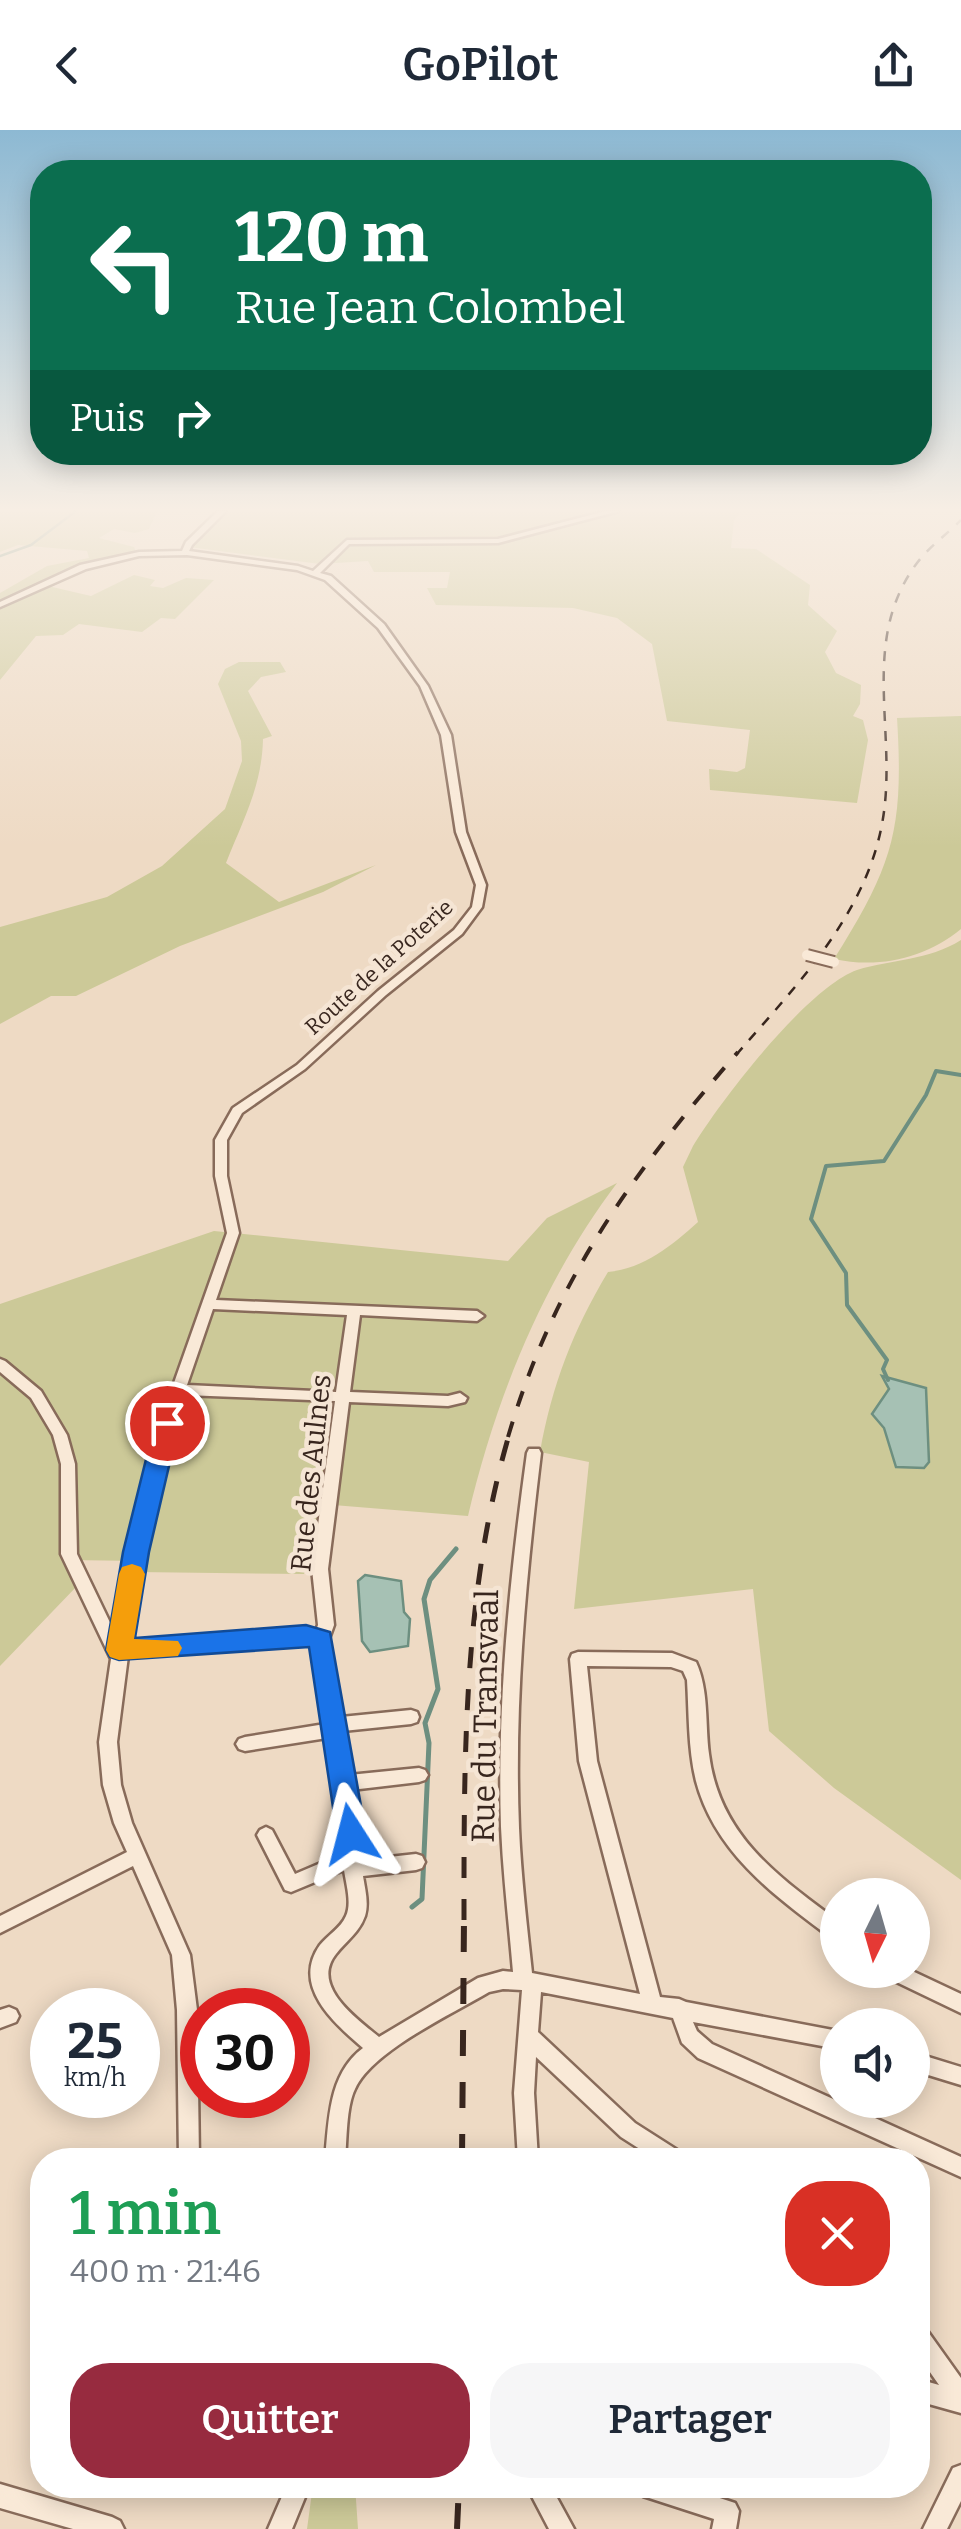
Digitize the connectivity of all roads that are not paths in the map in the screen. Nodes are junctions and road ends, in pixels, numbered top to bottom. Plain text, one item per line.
1 (376, 623) edge
2 (807, 955) dead end
3 (834, 962) dead end
4 (208, 1304) junction
5 (354, 1311) junction
6 (477, 1316) dead end
7 (0, 1364) edge
8 (177, 1390) junction
9 (343, 1397) junction
10 (460, 1398) dead end
11 (534, 1453) dead end
12 (321, 1640) junction
13 (119, 1654) junction
14 (411, 1717) dead end
15 (335, 1728) junction
16 (245, 1744) dead end
17 (419, 1776) dead end
18 (344, 1784) junction
19 (266, 1835) dead end
20 (136, 1856) junction
21 (416, 1862) dead end
22 (355, 1863) junction
23 (820, 1918) edge
24 (0, 1925) edge
25 (528, 1981) junction
26 (928, 1988) edge
27 (652, 2003) junction
28 (961, 2004) edge
29 (679, 2008) junction
30 (527, 2035) junction
31 (820, 2036) edge
32 (378, 2048) junction
33 (930, 2067) edge
34 (961, 2076) edge
35 (189, 2148) edge
36 (337, 2148) edge
37 (528, 2148) edge
38 (640, 2148) edge
39 (919, 2148) edge
40 (930, 2153) edge
41 (961, 2167) edge
42 (930, 2355) edge
43 (930, 2393) edge
44 (961, 2400) edge
45 (961, 2476) edge
46 (0, 2496) edge
47 (293, 2498) edge
48 (544, 2498) edge
49 (684, 2498) edge
50 (112, 2529) edge
51 (280, 2529) edge
52 (562, 2529) edge
53 (724, 2529) edge
54 (935, 2529) edge

1 - 4 street, Route de la Poterie
2 - 3 street, bridge
4 - 5 street
4 - 8 street, Route de la Poterie
5 - 6 street
5 - 9 street, Rue des Aulnes
7 - 13 street
8 - 9 street
8 - 13 street, Route de la Poterie
9 - 10 street
9 - 12 street, Rue des Aulnes
11 - 25 street, Rue du Transvaal
12 - 13 street
12 - 15 street, Rue des Aulnes
13 - 20 street, Route de la Poterie
14 - 15 street
15 - 16 street
15 - 18 street, Rue des Aulnes
17 - 18 street
18 - 22 street, Rue des Aulnes
19 - 22 street
20 - 24 street
20 - 35 street, Route de la Poterie
21 - 22 street
22 - 32 street, Rue des Aulnes
23 - 27 street
25 - 27 street
25 - 30 street, Rue du Transvaal
25 - 32 street
26 - 28 street
27 - 29 street
29 - 31 street
29 - 39 street
30 - 37 street, Rue du Transvaal
30 - 38 street
32 - 36 street
33 - 34 street
40 - 41 street
42 - 44 street
43 - 44 street
45 - 54 street
46 - 50 street
47 - 51 street
48 - 52 street
49 - 53 street

